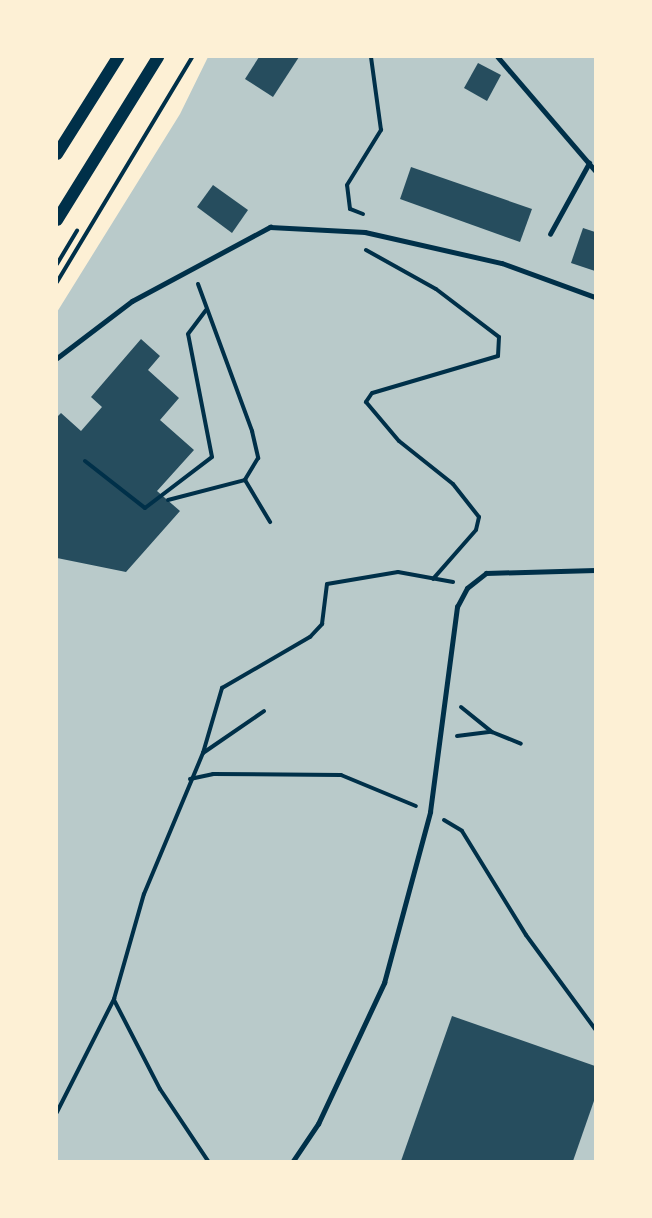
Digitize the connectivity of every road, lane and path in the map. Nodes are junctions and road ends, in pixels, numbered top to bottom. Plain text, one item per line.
1 (118, 57) edge
2 (158, 57) edge
3 (192, 57) edge
4 (371, 57) edge
5 (498, 57) edge
6 (57, 154) edge
7 (589, 163) junction
8 (595, 170) edge
9 (350, 209) dead end
10 (57, 220) edge
11 (365, 232) junction
12 (550, 234) dead end
13 (192, 266) junction
14 (57, 282) edge
15 (595, 297) edge
16 (206, 310) junction
17 (57, 358) edge
18 (85, 461) dead end
19 (245, 480) junction
20 (168, 500) dead end
21 (270, 522) dead end
22 (595, 570) edge
23 (449, 697) junction
24 (264, 711) dead end
25 (492, 732) junction
26 (443, 737) junction
27 (521, 744) dead end
28 (203, 753) junction
29 (189, 779) junction
30 (430, 812) junction
31 (114, 999) junction
32 (595, 1029) edge
33 (57, 1112) edge
34 (208, 1161) edge
35 (293, 1161) edge

1 - 6 main road
2 - 10 main road
3 - 14 path
4 - 9 path
5 - 7 lane
7 - 8 lane
7 - 12 lane
11 - 13 lane
11 - 15 lane
11 - 28 path
13 - 16 path
13 - 17 lane
16 - 18 path
16 - 19 path
19 - 20 path
19 - 21 path
22 - 23 lane
23 - 25 path
23 - 26 lane
24 - 28 path
25 - 26 path
25 - 27 path
26 - 30 lane
28 - 29 path
29 - 30 path
29 - 31 path
30 - 32 path
30 - 35 lane
31 - 33 path
31 - 34 path

